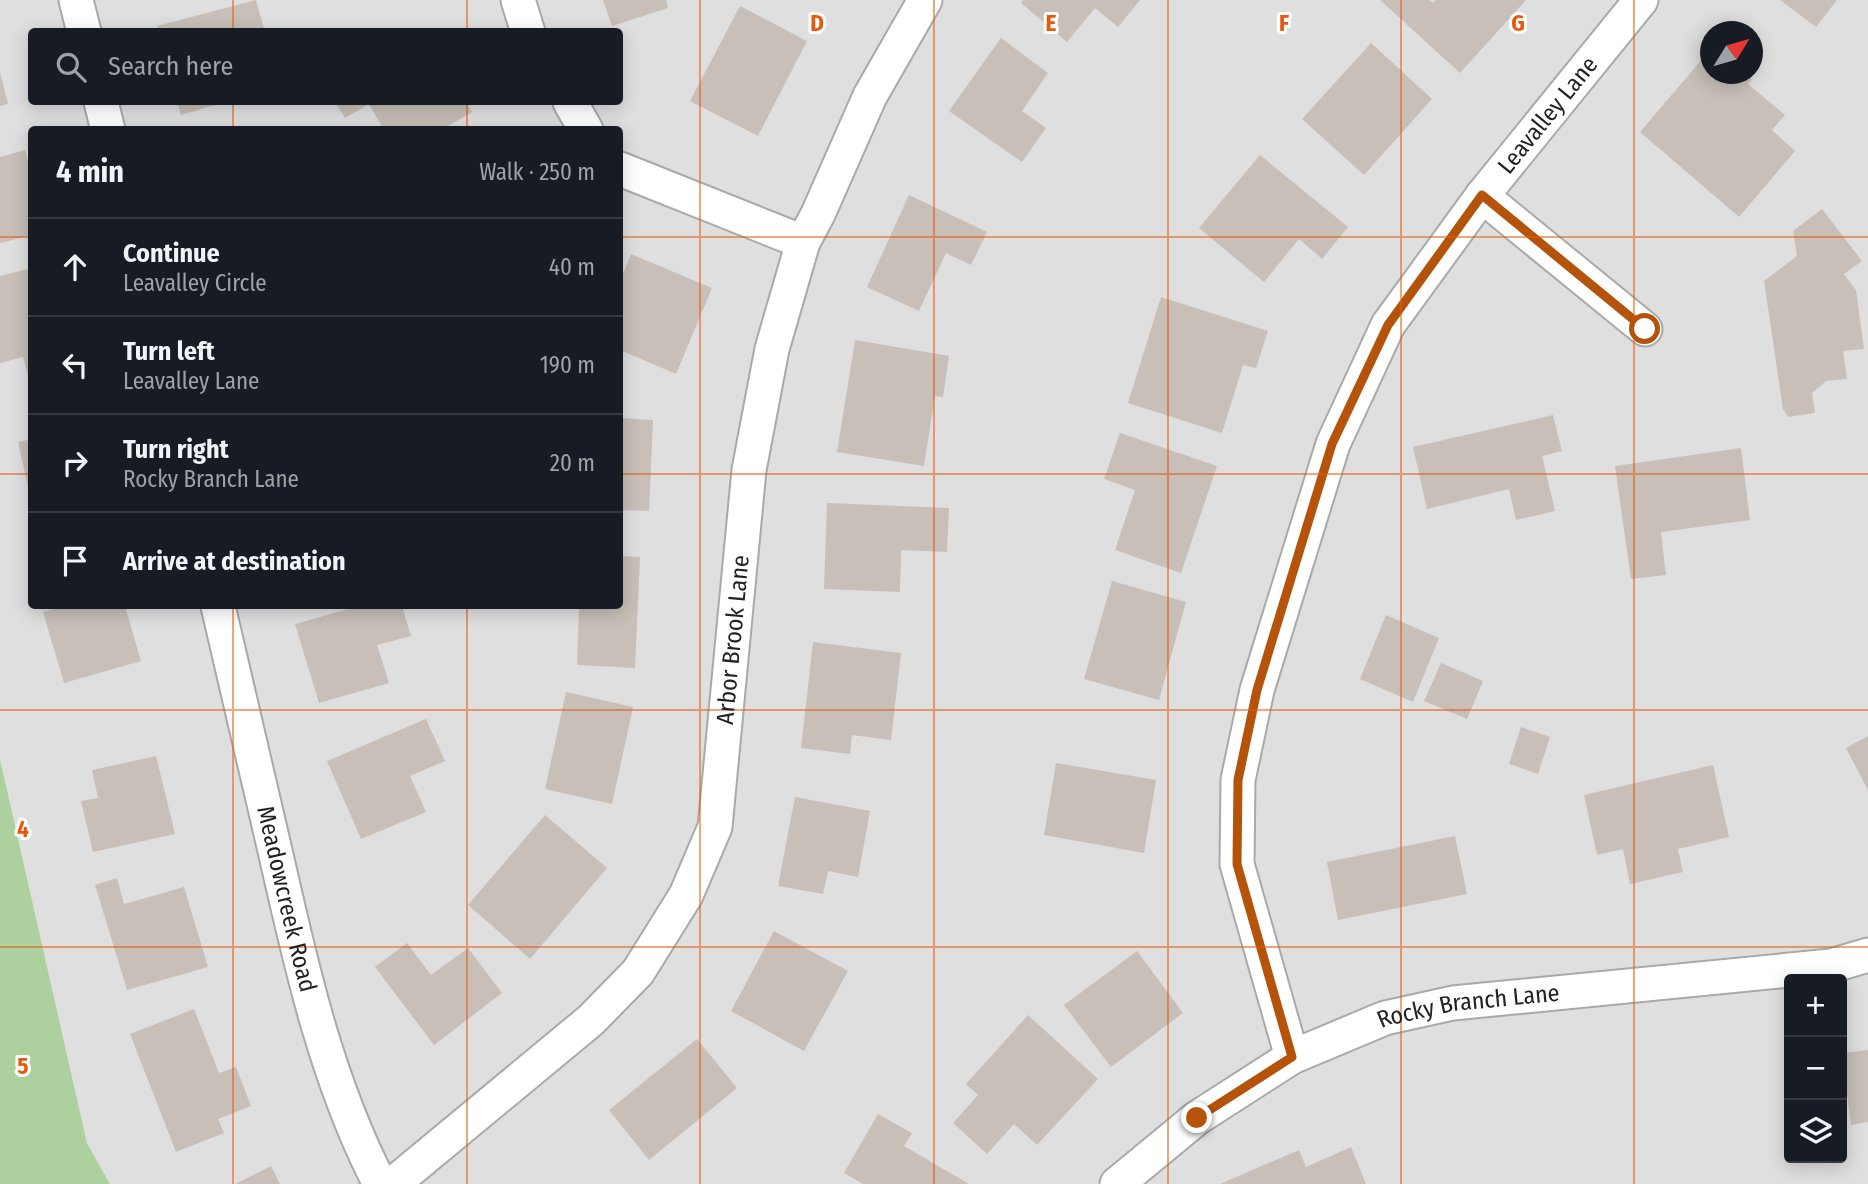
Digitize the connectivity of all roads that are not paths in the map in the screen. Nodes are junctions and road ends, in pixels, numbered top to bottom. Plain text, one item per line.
1 (76, 0) edge
2 (518, 0) edge
3 (925, 0) edge
4 (1641, 0) edge
5 (83, 28) edge
6 (526, 28) edge
7 (102, 105) edge
8 (572, 105) edge
9 (107, 126) edge
10 (584, 126) edge
11 (623, 170) edge
12 (1482, 195) junction
13 (803, 242) junction
14 (1645, 329) dead end
15 (220, 609) edge
16 (1868, 956) edge
17 (1292, 1057) junction
18 (380, 1184) edge
19 (393, 1184) edge
20 (1117, 1184) edge

1 - 5 street
2 - 6 street
3 - 13 street, Arbor Brook Lane
4 - 12 street, Leavalley Lane
7 - 9 street
8 - 10 street
11 - 13 street
12 - 14 street
12 - 17 street, Leavalley Lane
13 - 19 street, Arbor Brook Lane
15 - 18 street, Meadowcreek Road
16 - 17 street, Rocky Branch Lane
17 - 20 street, Rocky Branch Lane

